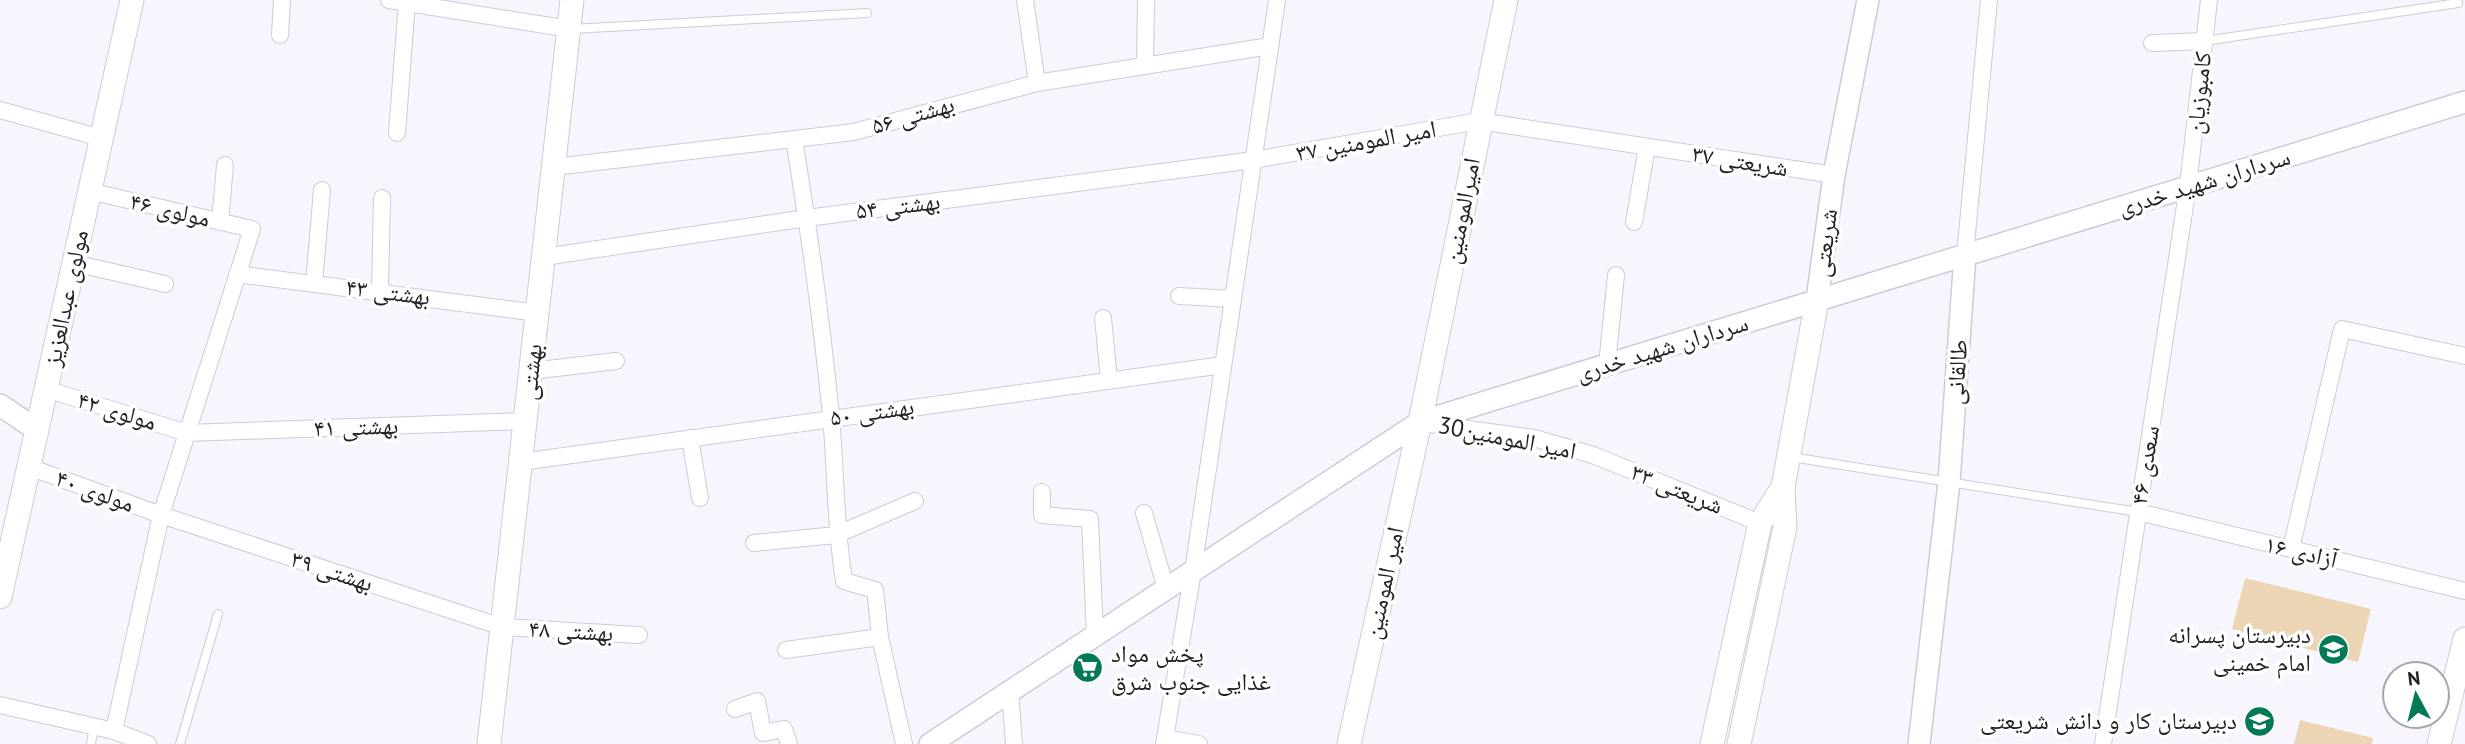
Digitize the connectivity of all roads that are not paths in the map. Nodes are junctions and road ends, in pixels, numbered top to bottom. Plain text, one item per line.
1 (132, 0) edge
2 (282, 0) edge
3 (389, 0) edge
4 (572, 0) edge
5 (1026, 0) edge
6 (1146, 0) edge
7 (1277, 0) edge
8 (1506, 0) edge
9 (1868, 0) edge
10 (1989, 0) edge
11 (2209, 0) edge
12 (407, 2) junction
13 (2458, 3) dead end
14 (867, 13) dead end
15 (569, 29) junction
16 (280, 35) dead end
17 (2204, 41) junction
18 (2152, 43) dead end
19 (1270, 46) junction
20 (1144, 65) junction
21 (1037, 83) junction
22 (2465, 102) edge
23 (0, 110) edge
24 (1479, 121) junction
25 (397, 132) dead end
26 (101, 138) junction
27 (794, 139) junction
28 (1647, 147) junction
29 (1254, 160) junction
30 (225, 164) dead end
31 (554, 167) junction
32 (1834, 175) junction
33 (2188, 186) junction
34 (322, 190) dead end
35 (89, 191) junction
36 (382, 198) dead end
37 (807, 218) junction
38 (220, 222) junction
39 (1634, 222) dead end
40 (1965, 255) junction
41 (544, 257) junction
42 (74, 263) junction
43 (237, 274) junction
44 (1616, 275) dead end
45 (314, 283) junction
46 (165, 284) dead end
47 (380, 290) junction
48 (1179, 296) dead end
49 (1233, 299) junction
50 (1817, 300) junction
51 (538, 313) junction
52 (1103, 318) dead end
53 (2465, 356) edge
54 (617, 361) dead end
55 (1223, 365) junction
56 (1607, 365) junction
57 (531, 371) junction
58 (1109, 380) junction
59 (46, 389) junction
60 (0, 405) edge
61 (831, 417) junction
62 (525, 421) junction
63 (1420, 422) junction
64 (37, 430) junction
65 (187, 433) junction
66 (690, 438) junction
67 (1593, 455) joint
68 (1790, 457) junction
69 (521, 462) junction
70 (29, 467) junction
71 (1949, 482) junction
72 (1783, 487) junction
73 (1041, 492) dead end
74 (699, 498) dead end
75 (915, 501) dead end
76 (2138, 512) junction
77 (1144, 513) dead end
78 (161, 515) junction
79 (1760, 523) junction
80 (836, 535) junction
81 (754, 543) dead end
82 (2291, 549) junction
83 (1193, 571) junction
84 (1166, 589) junction
85 (2465, 591) edge
86 (0, 597) edge
87 (218, 614) dead end
88 (502, 627) junction
89 (639, 635) dead end
90 (1095, 636) junction
91 (880, 637) junction
92 (2465, 639) edge
93 (786, 650) dead end
94 (1010, 691) junction
95 (0, 705) edge
96 (735, 709) dead end
97 (94, 726) junction
98 (114, 730) junction
99 (1164, 741) edge
100 (91, 744) edge
101 (148, 744) edge
102 (180, 744) edge
103 (489, 744) edge
104 (789, 744) edge
105 (904, 744) edge
106 (930, 744) edge
107 (1014, 744) edge
108 (1199, 744) edge
109 (1349, 744) edge
110 (1712, 744) edge
111 (1739, 744) edge
112 (1919, 744) edge
113 (2103, 744) edge
114 (2439, 744) edge

1 - 26 main road, مولوی عبدالعزیز
2 - 16 street
3 - 12 street
4 - 15 main road, بهشتی
5 - 21 street
6 - 20 street
7 - 19 street
8 - 24 main road, امیرالمومنین
9 - 32 street, شریعتی
10 - 40 street, طالقانی
11 - 17 street, کامبوزیان
12 - 15 street
12 - 25 street
13 - 17 lane
14 - 15 lane
15 - 31 main road, بهشتی
17 - 18 street
17 - 33 street, کامبوزیان
19 - 20 street, بهشتی ۵۶
19 - 29 street
20 - 21 street, بهشتی ۵۶
21 - 27 street, بهشتی ۵۶
22 - 33 street, سرداران شهید خدری
23 - 26 street
24 - 28 street, امیر المومنین ۳۷
24 - 29 street, امیر المومنین ۳۷
24 - 63 main road, امیرالمومنین
26 - 35 main road, مولوی عبدالعزیز
27 - 31 street, بهشتی ۵۶
27 - 37 street
28 - 32 street, شریعتی ۳۷
28 - 39 street
29 - 37 street, بهشتی ۵۴
29 - 49 street
30 - 38 street
31 - 41 main road, بهشتی
32 - 50 street, شریعتی
33 - 40 street, سرداران شهید خدری
33 - 76 street, سعدی ۴۶
34 - 45 street
35 - 38 street, مولوی ۴۶
35 - 42 main road, مولوی عبدالعزیز
36 - 47 street
37 - 41 street, بهشتی ۵۴
37 - 61 street
38 - 43 street, مولوی ۴۶
40 - 50 street, سرداران شهید خدری
40 - 71 street, طالقانی
41 - 51 main road, بهشتی
42 - 46 street
42 - 59 main road, مولوی عبدالعزیز
43 - 45 street, بهشتی ۴۳
43 - 65 street
44 - 56 street
45 - 47 street, بهشتی ۴۳
47 - 51 street, بهشتی ۴۳
48 - 49 street
49 - 55 street
50 - 56 street, سرداران شهید خدری
50 - 68 main road, شریعتی
51 - 57 main road, بهشتی
52 - 58 street
53 - 82 street
54 - 57 street
55 - 58 street, بهشتی ۵۰
55 - 83 street
56 - 63 street, سرداران شهید خدری
57 - 62 main road, بهشتی
58 - 61 street, بهشتی ۵۰
59 - 64 main road, مولوی عبدالعزیز
59 - 65 street, مولوی ۴۲
60 - 64 street
61 - 66 street, بهشتی ۵۰
61 - 80 street
62 - 65 street, بهشتی ۴۱
62 - 69 main road, بهشتی
63 - 67 street, امیر المومنین30
63 - 83 street, سرداران شهید خدری
63 - 109 main road, امیر المومنین
64 - 70 main road, مولوی عبدالعزیز
65 - 78 street
66 - 69 street, بهشتی ۵۰
66 - 74 street
67 - 79 street, شریعتی ۳۳
68 - 71 lane
68 - 72 main road, شریعتی
69 - 88 main road, بهشتی
70 - 78 street, مولوی ۴۰
70 - 86 main road, مولوی عبدالعزیز
71 - 76 lane
71 - 112 street, طالقانی
72 - 79 main road, شریعتی
72 - 111 main road, شریعتی
73 - 90 street
75 - 80 street
76 - 82 street, آزادی ۱۶
76 - 113 street, سعدی ۴۶
77 - 84 street
78 - 88 street, بهشتی ۳۹
78 - 98 street
79 - 110 main road, شریعتی
80 - 81 street
80 - 91 street
82 - 85 street, آزادی ۱۶
83 - 84 street, سرداران شهید خدری
83 - 99 street
84 - 90 street, سرداران شهید خدری
87 - 102 lane
88 - 89 street, بهشتی ۴۸
88 - 103 main road, بهشتی
90 - 94 street, سرداران شهید خدری
91 - 93 street
91 - 105 street
92 - 114 main road
94 - 106 street, سرداران شهید خدری
94 - 107 street
95 - 97 street
96 - 104 street
97 - 98 street
97 - 100 lane
98 - 101 street
99 - 108 street

